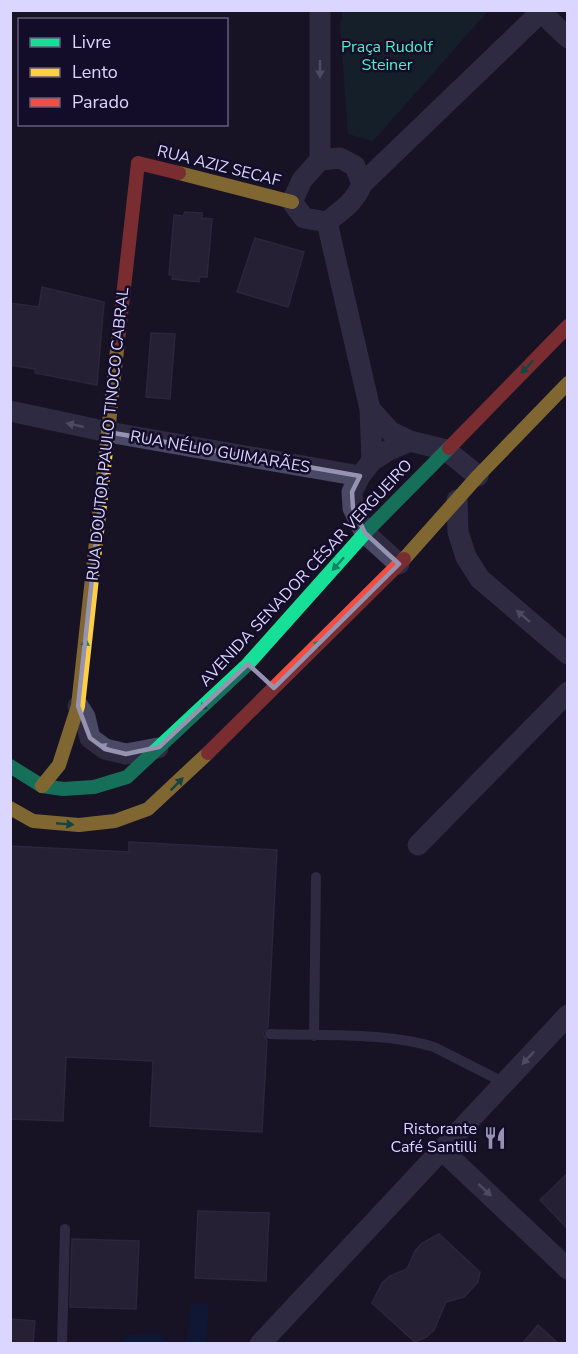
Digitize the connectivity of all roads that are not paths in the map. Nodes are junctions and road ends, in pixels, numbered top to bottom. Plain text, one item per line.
1 (320, 10) edge
2 (541, 11) edge
3 (567, 38) edge
4 (320, 160) junction
5 (138, 163) joint
6 (362, 184) junction
7 (292, 202) junction
8 (327, 222) junction
9 (567, 326) edge
10 (567, 383) edge
11 (370, 409) junction
12 (10, 411) edge
13 (108, 432) junction
14 (410, 441) junction
15 (446, 450) junction
16 (366, 468) junction
17 (478, 476) junction
18 (457, 500) junction
19 (366, 533) junction
20 (399, 564) junction
21 (567, 654) edge
22 (261, 676) junction
23 (567, 692) edge
24 (78, 705) junction
25 (159, 747) junction
26 (11, 768) edge
27 (42, 786) junction
28 (10, 808) edge
29 (418, 845) dead end
30 (316, 877) dead end
31 (567, 1015) edge
32 (270, 1034) dead end
33 (314, 1036) junction
34 (505, 1083) junction
35 (442, 1150) junction
36 (65, 1229) dead end
37 (567, 1269) edge
38 (62, 1344) edge
39 (260, 1344) edge

1 -> 4 street
2 - 3 street
2 - 6 street
4 - 6 street
4 - 7 street
5 - 7 street, RUA AZIZ SECAF
5 - 13 street, RUA DOUTOR PAULO TINOCO CABRAL
6 - 8 street
7 - 8 street
8 - 11 street
9 -> 15 street, AVENIDA SENADOR CÉSAR VERGUEIRO
10 - 17 street, AVENIDA SENADOR CÉSAR VERGUEIRO
11 - 14 street
11 - 16 street
13 -> 12 street, RUA NÉLIO GUIMARÃES
13 - 16 street, RUA NÉLIO GUIMARÃES
24 -> 13 street, RUA DOUTOR PAULO TINOCO CABRAL
14 - 15 street
14 - 16 street
15 - 17 street
15 - 19 street, AVENIDA SENADOR CÉSAR VERGUEIRO
16 - 19 street
17 - 18 street, AVENIDA SENADOR CÉSAR VERGUEIRO
18 - 20 street, AVENIDA SENADOR CÉSAR VERGUEIRO
21 -> 18 street
19 - 20 street
19 -> 22 street, AVENIDA SENADOR CÉSAR VERGUEIRO
22 -> 20 street, AVENIDA SENADOR CÉSAR VERGUEIRO
22 -> 25 street, AVENIDA SENADOR CÉSAR VERGUEIRO
28 -> 22 street, AVENIDA SENADOR CÉSAR VERGUEIRO
23 - 29 street
25 -> 24 street, RUA DOUTOR PAULO TINOCO CABRAL
24 - 27 street, RUA DOUTOR PAULO TINOCO CABRAL
25 - 27 street, AVENIDA SENADOR CÉSAR VERGUEIRO
26 - 27 street, AVENIDA SENADOR CÉSAR VERGUEIRO
30 - 33 lane
31 -> 34 street
32 - 33 lane
33 - 34 lane
34 - 35 street
35 -> 37 street
35 - 39 street
36 - 38 lane

